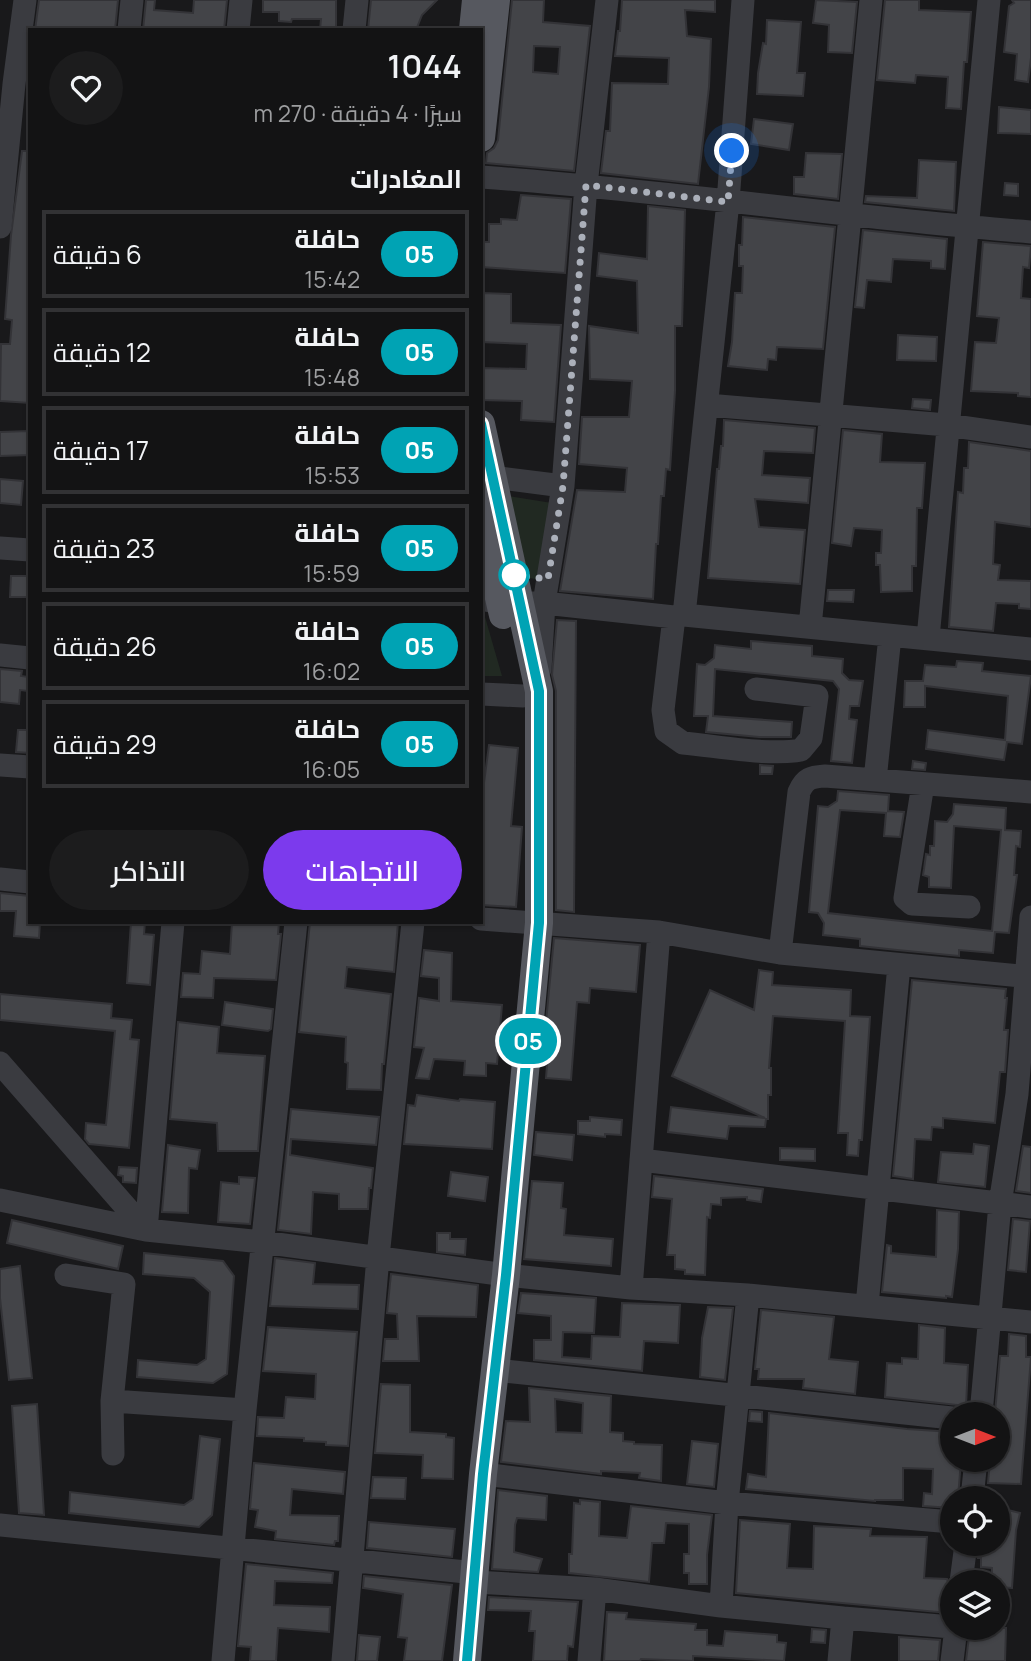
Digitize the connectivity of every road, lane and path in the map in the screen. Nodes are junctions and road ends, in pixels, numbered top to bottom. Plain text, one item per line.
1 (25, 0) edge
2 (132, 0) edge
3 (241, 0) edge
4 (357, 0) edge
5 (476, 0) edge
6 (496, 0) edge
7 (607, 0) edge
8 (743, 0) edge
9 (871, 0) edge
10 (989, 0) edge
11 (129, 28) edge
12 (238, 28) edge
13 (354, 28) edge
14 (473, 28) edge
15 (14, 85) edge
16 (0, 114) edge
17 (483, 122) edge
18 (483, 177) edge
19 (586, 185) junction
20 (728, 202) junction
21 (849, 216) junction
22 (0, 227) edge
23 (969, 227) junction
24 (1031, 232) edge
25 (707, 405) junction
26 (831, 416) junction
27 (947, 425) junction
28 (483, 434) edge
29 (1031, 437) edge
30 (492, 477) junction
31 (563, 486) junction
32 (483, 525) edge
33 (0, 548) edge
34 (28, 550) edge
35 (511, 602) edge
36 (679, 616) junction
37 (810, 627) junction
38 (890, 636) junction
39 (928, 638) junction
40 (1031, 649) edge
41 (0, 655) edge
42 (28, 658) edge
43 (756, 689) dead end
44 (531, 693) junction
45 (483, 694) edge
46 (0, 765) edge
47 (28, 767) edge
48 (875, 780) junction
49 (923, 784) junction
50 (1031, 792) edge
51 (0, 879) edge
52 (28, 882) edge
53 (969, 908) dead end
54 (1031, 917) edge
55 (483, 919) edge
56 (539, 923) junction
57 (173, 924) edge
58 (296, 924) edge
59 (413, 924) edge
60 (659, 933) junction
61 (780, 953) junction
62 (900, 965) junction
63 (1028, 977) edge
64 (0, 1063) edge
65 (1024, 1095) edge
66 (640, 1160) junction
67 (880, 1188) junction
68 (0, 1200) edge
69 (1000, 1205) junction
70 (1031, 1207) edge
71 (146, 1230) junction
72 (262, 1242) junction
73 (377, 1257) junction
74 (66, 1275) dead end
75 (506, 1275) junction
76 (631, 1288) junction
77 (748, 1295) junction
78 (867, 1306) junction
79 (991, 1319) junction
80 (1031, 1322) edge
81 (495, 1370) junction
82 (738, 1396) junction
83 (113, 1401) junction
84 (982, 1402) edge
85 (245, 1409) junction
86 (940, 1417) edge
87 (113, 1454) dead end
88 (483, 1474) junction
89 (727, 1503) junction
90 (940, 1521) edge
91 (0, 1525) edge
92 (234, 1549) junction
93 (353, 1561) junction
94 (475, 1577) junction
95 (595, 1589) junction
96 (721, 1606) junction
97 (843, 1618) junction
98 (940, 1627) edge
99 (953, 1640) edge
100 (223, 1661) edge
101 (343, 1661) edge
102 (467, 1661) edge
103 (589, 1661) edge
104 (839, 1661) edge
105 (952, 1661) edge

1 - 15 street
2 - 11 street
3 - 12 street
4 - 13 street
5 - 14 main road
6 - 17 main road
7 - 19 street
8 - 20 street
9 - 21 street
10 - 23 street
15 - 16 street
15 - 22 street
18 - 19 street
19 - 20 street
19 - 31 street
20 - 21 street
20 - 25 street
21 - 23 street
21 - 26 street
23 - 24 street
23 - 27 street
25 - 26 street
25 - 36 street
26 - 27 street
26 - 37 street
27 - 29 street
27 - 39 street
28 - 30 main road
30 - 31 street
30 - 35 main road
31 - 35 street
32 - 35 main road
33 - 34 street
35 - 36 street
35 - 44 main road
36 - 37 street
36 - 43 street
37 - 38 street
38 - 39 street
38 - 48 street
39 - 40 street
41 - 42 street
44 - 45 street
44 - 56 main road
46 - 47 street
48 - 49 street
48 - 61 street
49 - 50 street
49 - 53 street
51 - 52 street
54 - 63 street
55 - 56 street
56 - 60 street
56 - 75 main road
57 - 71 street
58 - 72 street
59 - 73 street
60 - 61 street
60 - 66 street
61 - 62 street
62 - 63 street
62 - 67 street
63 - 65 street
64 - 71 street
65 - 69 street
66 - 67 street
66 - 76 street
67 - 69 street
67 - 78 street
68 - 71 street
69 - 70 street
69 - 79 street
71 - 72 street
72 - 73 street
72 - 85 street
73 - 75 street
73 - 93 street
74 - 83 street
75 - 76 street
75 - 81 main road
76 - 77 street
77 - 78 street
77 - 82 street
78 - 79 street
79 - 80 street
79 - 84 street
81 - 82 street
81 - 88 main road
82 - 86 street
82 - 89 street
83 - 85 street
83 - 87 street
85 - 92 street
88 - 89 street
88 - 94 main road
89 - 90 street
89 - 96 street
91 - 92 street
92 - 93 street
92 - 100 street
93 - 94 street
93 - 101 street
94 - 95 street
94 - 102 main road
95 - 96 street
95 - 103 street
96 - 97 street
97 - 98 street
97 - 104 street
99 - 105 street

